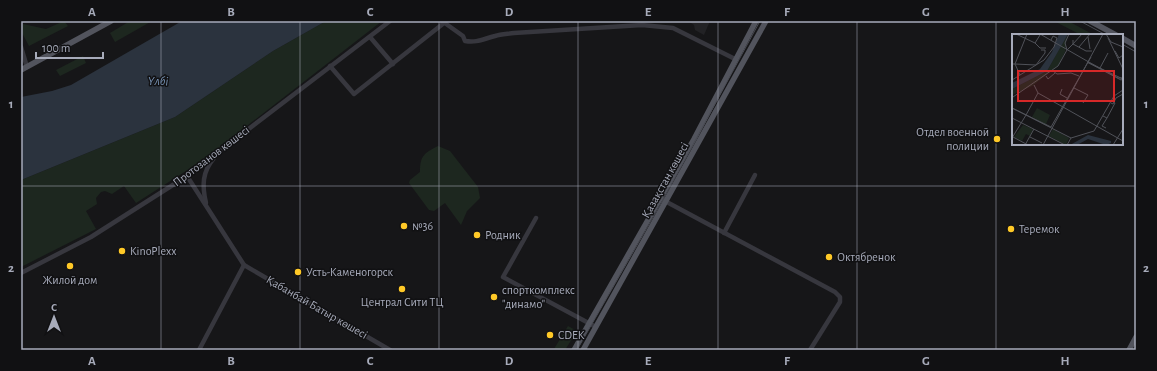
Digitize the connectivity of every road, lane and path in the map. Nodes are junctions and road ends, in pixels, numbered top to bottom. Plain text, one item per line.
1 (111, 21) edge
2 (390, 21) edge
3 (756, 21) edge
4 (766, 21) edge
5 (1090, 21) edge
6 (443, 22) edge
7 (1114, 34) edge
8 (370, 37) junction
9 (1123, 39) edge
10 (1136, 46) edge
11 (21, 47) edge
12 (735, 59) junction
13 (743, 63) junction
14 (393, 64) junction
15 (330, 66) junction
16 (27, 67) junction
17 (21, 70) edge
18 (219, 151) junction
19 (756, 174) dead end
20 (187, 176) junction
21 (660, 198) junction
22 (666, 202) junction
23 (206, 207) junction
24 (536, 218) dead end
25 (724, 234) junction
26 (637, 238) junction
27 (644, 242) junction
28 (244, 265) junction
29 (21, 273) edge
30 (589, 323) junction
31 (596, 327) junction
32 (1136, 337) edge
33 (199, 350) edge
34 (390, 350) edge
35 (574, 350) edge
36 (583, 350) edge
37 (810, 350) edge
38 (1129, 350) edge

1 - 16 main road
2 - 8 street, Протозанов көшесі
3 - 12 main road, Қазақстан көшесі
4 - 13 main road, Қазақстан көшесі
5 - 7 main road
6 - 12 street
6 - 14 street
8 - 14 street
8 - 15 street, Протозанов көшесі
9 - 10 main road
11 - 16 street
12 - 13 main road
12 - 21 main road, Қазақстан көшесі
13 - 22 main road, Қазақстан көшесі
14 - 15 street
15 - 18 street, Протозанов көшесі
16 - 17 main road
18 - 20 street, Протозанов көшесі
18 - 23 street
19 - 25 street
20 - 23 street
20 - 29 street, Протозанов көшесі
21 - 22 street
21 - 26 main road, Қазақстан көшесі
22 - 25 street
22 - 27 main road, Қазақстан көшесі
23 - 28 street
24 - 30 street
25 - 37 street
26 - 27 main road
26 - 30 main road, Қазақстан көшесі
27 - 31 main road, Қазақстан көшесі
28 - 33 street
28 - 34 street, Қабанбай Батыр көшесі
30 - 31 street
30 - 35 main road, Қазақстан көшесі
31 - 36 main road, Қазақстан көшесі
32 - 38 main road

